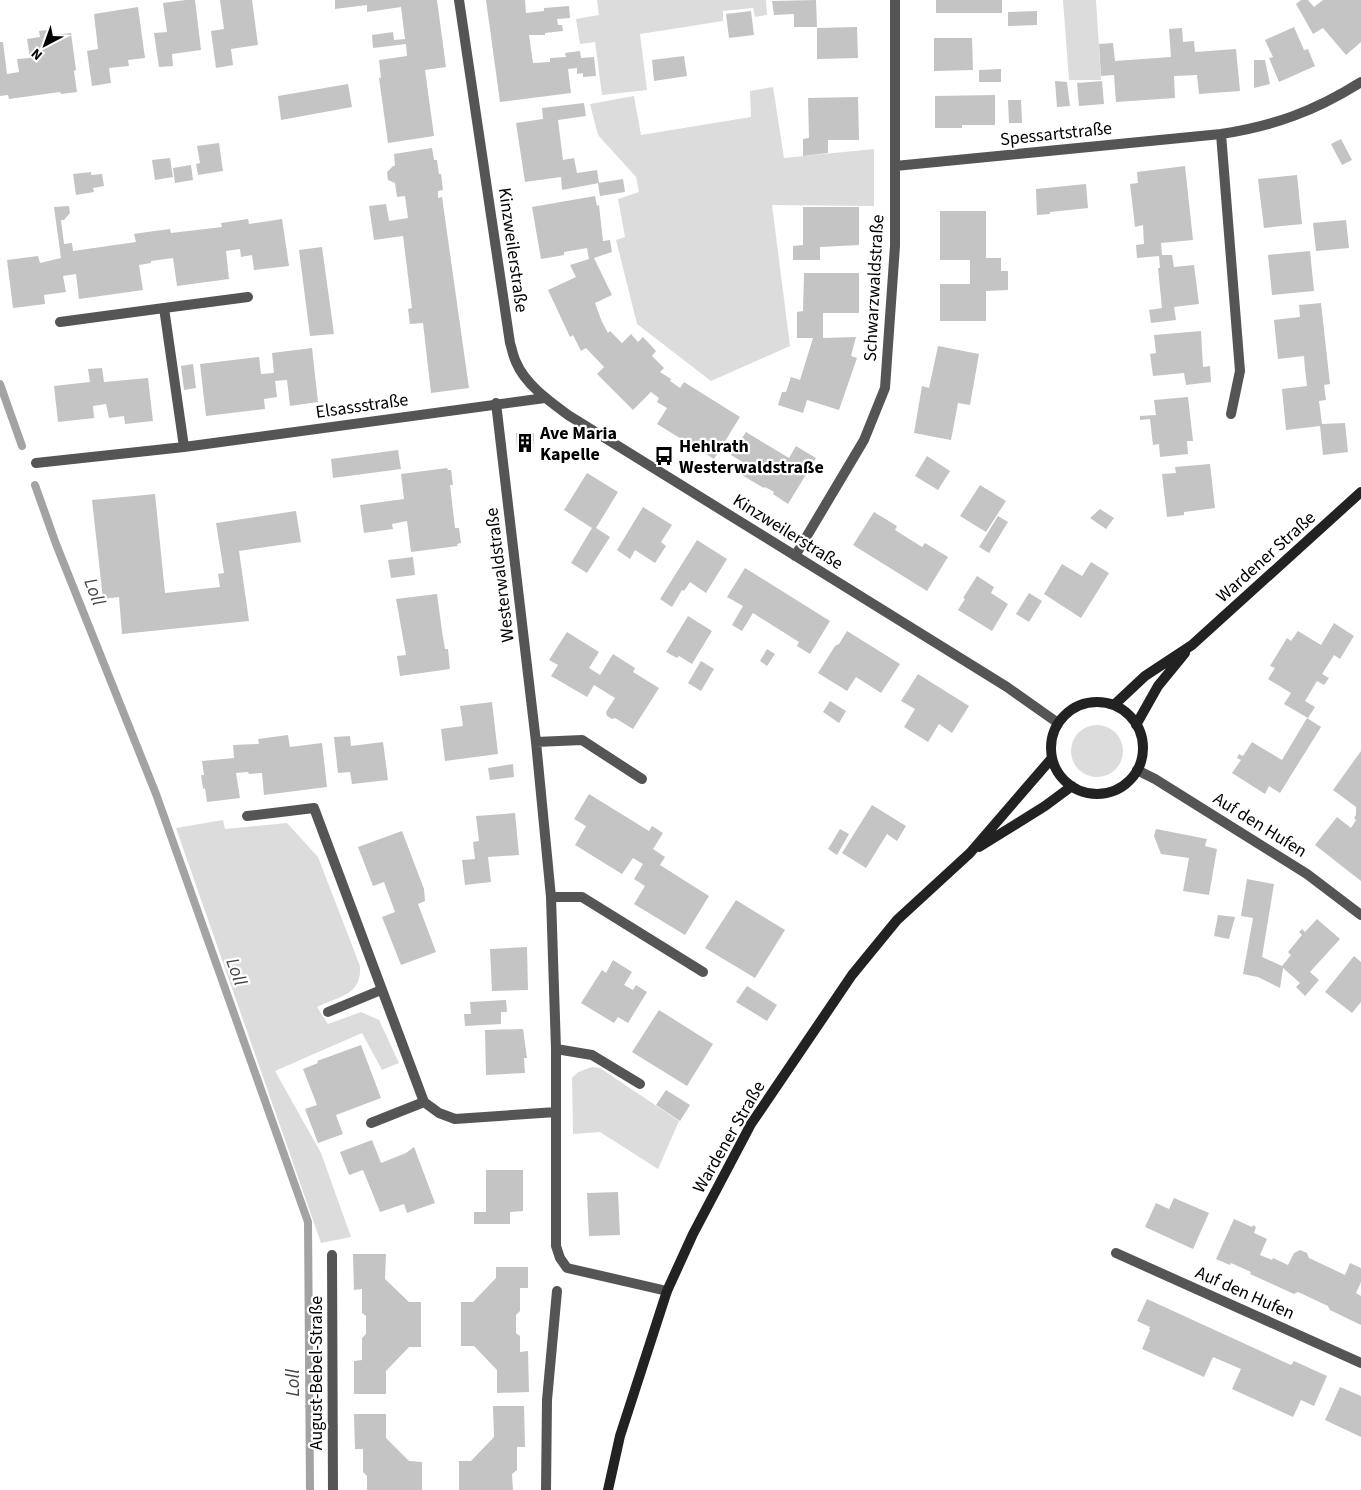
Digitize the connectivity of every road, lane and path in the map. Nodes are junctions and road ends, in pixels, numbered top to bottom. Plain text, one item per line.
1 (459, 0) edge
2 (895, 0) edge
3 (1361, 82) edge
4 (1221, 134) junction
5 (895, 166) junction
6 (248, 297) dead end
7 (164, 308) junction
8 (60, 322) dead end
9 (545, 398) junction
10 (496, 403) junction
11 (1231, 414) dead end
12 (184, 447) junction
13 (36, 463) dead end
14 (1361, 492) edge
15 (796, 556) junction
16 (1192, 645) junction
17 (1114, 705) junction
18 (1058, 723) junction
19 (1136, 724) junction
20 (536, 742) junction
21 (1052, 758) junction
22 (1137, 770) junction
23 (642, 779) dead end
24 (1072, 786) junction
25 (247, 816) dead end
26 (970, 853) junction
27 (551, 897) junction
28 (1361, 915) edge
29 (703, 972) dead end
30 (382, 990) junction
31 (328, 1012) dead end
32 (556, 1050) junction
33 (640, 1084) dead end
34 (424, 1102) junction
35 (556, 1112) junction
36 (371, 1123) dead end
37 (1116, 1254) dead end
38 (332, 1255) dead end
39 (557, 1291) dead end
40 (667, 1291) junction
41 (1361, 1362) edge
42 (333, 1490) edge
43 (546, 1490) edge
44 (608, 1490) edge

1 - 9 street, Kinzweilerstraße
2 - 5 street, Schwarzwaldstraße
3 - 4 street, Spessartstraße
4 - 5 street, Spessartstraße
4 - 11 street
5 - 15 street, Schwarzwaldstraße
6 - 7 street
7 - 8 street
7 - 12 street
9 - 10 street, Elsassstraße
9 - 15 street, Kinzweilerstraße
10 - 12 street, Elsassstraße
10 - 20 street, Westerwaldstraße
12 - 13 street, Elsassstraße
14 - 16 street, Wardener Straße
15 - 18 street, Kinzweilerstraße
16 - 17 street, Wardener Straße
16 - 19 street, Wardener Straße
17 - 18 street
17 - 19 street
18 - 21 street
19 - 22 street
20 - 23 street
20 - 27 street, Westerwaldstraße
21 - 24 street
21 - 26 street, Wardener Straße
22 - 24 street
22 - 28 street, Auf den Hufen
24 - 26 street, Wardener Straße
25 - 30 street
26 - 40 street, Wardener Straße
27 - 29 street
27 - 32 street, Westerwaldstraße
30 - 31 street
30 - 34 street
32 - 33 street
32 - 35 street, Westerwaldstraße
34 - 35 street
34 - 36 street
35 - 40 street, Westerwaldstraße
37 - 41 street, Auf den Hufen
38 - 42 street, August-Bebel-Straße
39 - 43 street
40 - 44 street, Wardener Straße

